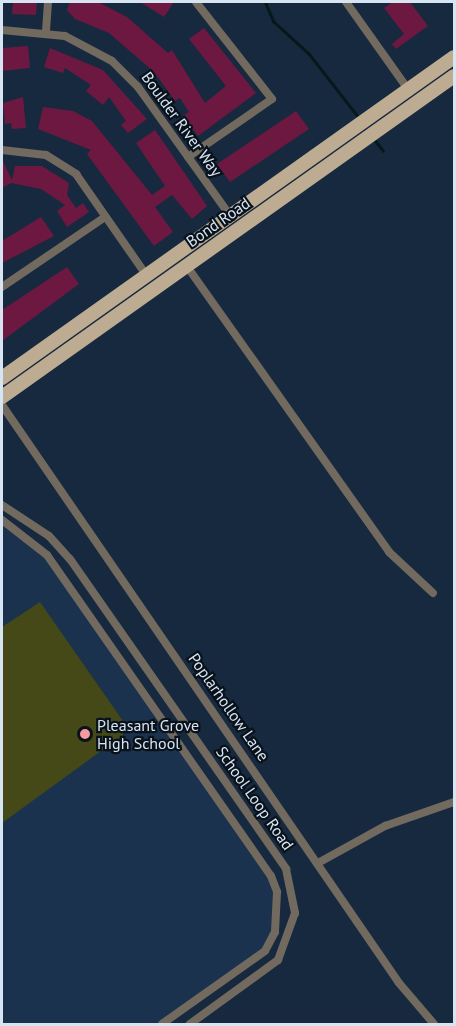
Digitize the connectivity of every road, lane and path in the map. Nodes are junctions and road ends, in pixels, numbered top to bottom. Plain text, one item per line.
1 (48, 2) edge
2 (196, 2) edge
3 (345, 2) edge
4 (2, 30) edge
5 (46, 31) junction
6 (454, 57) edge
7 (454, 76) edge
8 (408, 90) junction
9 (417, 102) junction
10 (388, 114) junction
11 (351, 141) junction
12 (2, 150) edge
13 (188, 158) junction
14 (105, 217) junction
15 (231, 217) junction
16 (186, 265) junction
17 (147, 276) junction
18 (164, 281) junction
19 (2, 287) edge
20 (2, 378) edge
21 (2, 397) edge
22 (2, 405) edge
23 (2, 505) edge
24 (2, 520) edge
25 (433, 593) dead end
26 (454, 802) edge
27 (318, 863) junction
28 (162, 1024) edge
29 (190, 1024) edge
30 (434, 1024) edge

1 - 5 street
2 - 13 street
3 - 8 street
4 - 5 street, Boulder River Way
5 - 13 street, Boulder River Way
6 - 8 main road, Bond Road
7 - 9 main road, Bond Road
8 - 9 street
8 - 10 main road, Bond Road
9 - 10 main road, Bond Road
10 - 11 main road, Bond Road
11 - 15 main road, Bond Road
11 - 16 main road, Bond Road
12 - 14 street
13 - 15 street, Boulder River Way
14 - 17 street
14 - 19 street
15 - 17 main road, Bond Road
15 - 18 main road
16 - 18 main road, Bond Road
16 - 25 street
17 - 20 main road, Bond Road
18 - 21 main road, Bond Road
22 - 27 street, Poplarhollow Lane
23 - 29 street, School Loop Road
24 - 28 street, School Loop Road
26 - 27 street
27 - 30 street, Poplarhollow Lane

